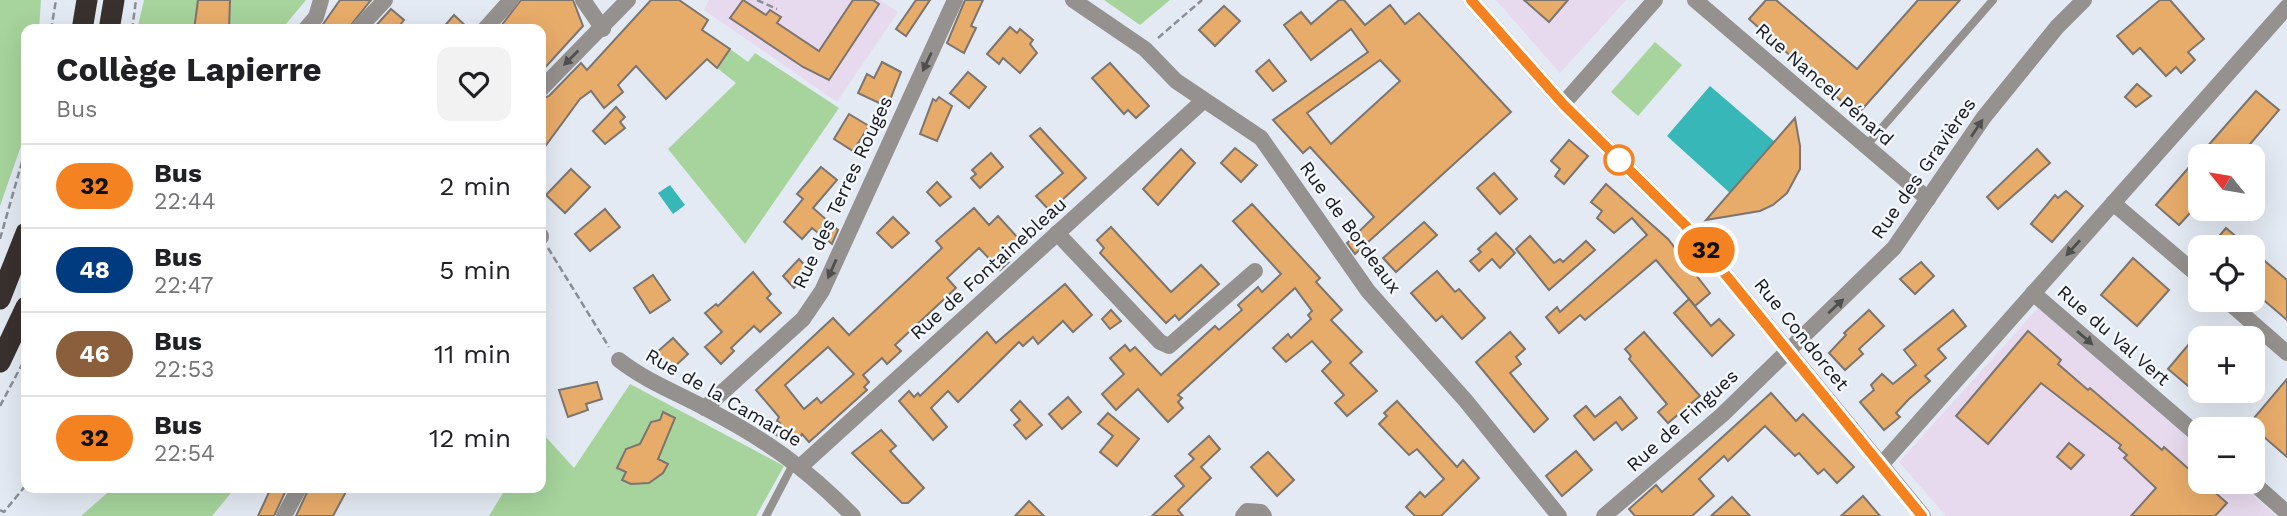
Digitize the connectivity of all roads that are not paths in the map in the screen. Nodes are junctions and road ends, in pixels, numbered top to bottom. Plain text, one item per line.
1 (87, 0) edge
2 (114, 0) edge
3 (321, 0) edge
4 (511, 0) edge
5 (583, 0) edge
6 (628, 0) edge
7 (955, 0) edge
8 (1073, 0) edge
9 (1471, 0) edge
10 (1655, 0) edge
11 (1695, 0) edge
12 (1993, 0) edge
13 (2084, 0) edge
14 (376, 3) edge
15 (2287, 6) edge
16 (83, 24) edge
17 (110, 24) edge
18 (310, 24) edge
19 (361, 24) edge
20 (489, 24) edge
21 (603, 29) junction
22 (546, 84) edge
23 (1203, 101) junction
24 (1563, 104) junction
25 (1866, 146) junction
26 (1928, 199) junction
27 (2113, 203) junction
28 (1057, 233) junction
29 (21, 246) edge
30 (2188, 267) edge
31 (1255, 271) dead end
32 (2033, 293) junction
33 (0, 299) edge
34 (2240, 312) edge
35 (21, 318) edge
36 (1787, 353) junction
37 (2287, 353) edge
38 (619, 360) road end
39 (0, 362) edge
40 (705, 408) junction
41 (2188, 427) edge
42 (1881, 465) junction
43 (801, 466) junction
44 (296, 493) edge
45 (2265, 493) edge
46 (771, 506) junction
47 (2287, 513) edge
48 (284, 516) edge
49 (757, 516) edge
50 (766, 516) edge
51 (853, 516) edge
52 (1243, 516) edge
53 (1264, 516) edge
54 (1559, 516) edge
55 (1604, 516) edge
56 (1923, 516) edge

1 - 16 highway
2 - 17 highway
3 - 18 street
4 - 20 street
5 - 21 street
6 - 21 street
7 -> 40 street, Rue des Terres Rouges
8 - 23 street, Rue de Bordeaux
9 - 24 street, Rue Condorcet
10 - 24 street
11 - 25 street, Rue Nancel Pénard
12 - 25 lane
26 -> 13 street, Rue des Gravières
14 - 19 street
15 - 27 street
21 -> 22 street
23 - 28 street, Rue de Fontainebleau
23 - 54 street, Rue de Bordeaux
24 - 36 street, Rue Condorcet
25 - 26 street, Rue Nancel Pénard
36 -> 26 street, Rue des Gravières
27 - 30 street
27 -> 32 street
28 - 31 street
28 - 43 street, Rue de Fontainebleau
29 - 33 highway
32 -> 41 street, Rue du Val Vert
32 - 42 street
34 - 37 street
35 - 39 highway
36 - 42 street, Rue Condorcet
36 - 55 street, Rue de Fingues
38 - 40 street, Rue de la Camarde
40 - 43 street, Rue de la Camarde
42 - 56 street, Rue Condorcet
43 - 46 lane
43 - 51 street, Rue de la Camarde
44 - 48 street
45 - 47 street
46 - 49 lane
46 - 50 lane
52 - 53 street

